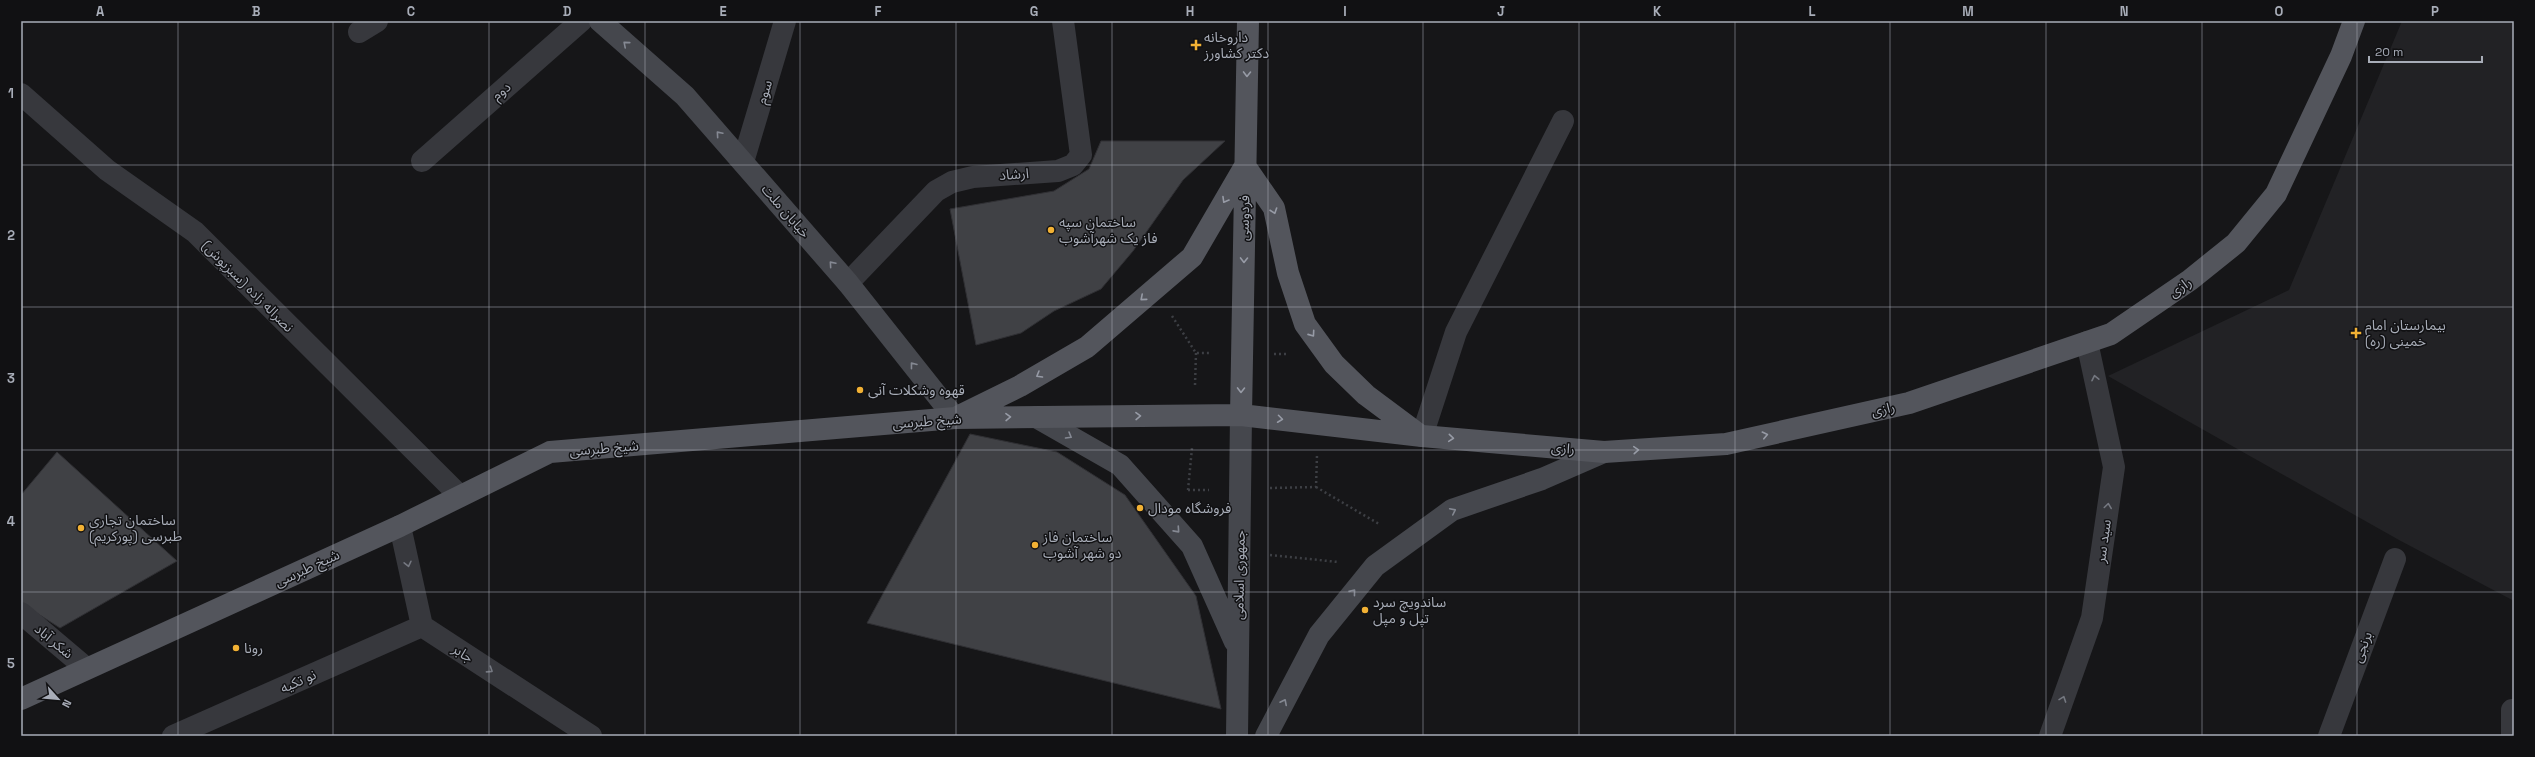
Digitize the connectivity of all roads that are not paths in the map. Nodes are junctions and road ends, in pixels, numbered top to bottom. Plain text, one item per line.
1 (581, 21) edge
2 (600, 21) edge
3 (785, 21) edge
4 (1063, 21) edge
5 (1248, 21) edge
6 (2354, 21) edge
7 (21, 94) edge
8 (1564, 121) dead end
9 (422, 160) dead end
10 (743, 162) junction
11 (1245, 166) junction
12 (848, 283) junction
13 (2087, 342) junction
14 (1241, 415) junction
15 (1036, 417) junction
16 (955, 418) junction
17 (1422, 436) junction
18 (1604, 452) junction
19 (460, 496) junction
20 (400, 526) junction
21 (2395, 558) dead end
22 (21, 613) edge
23 (422, 626) junction
24 (1238, 648) junction
25 (86, 668) junction
26 (21, 699) edge
27 (2512, 710) dead end
28 (173, 736) edge
29 (591, 736) edge
30 (1237, 736) edge
31 (1266, 736) edge
32 (2050, 736) edge
33 (2329, 736) edge
34 (2512, 736) edge

1 - 9 street, دوم
10 -> 2 main road, خیابان ملت
3 - 10 street, سوم
4 - 12 street, ارشاد
5 -> 11 main road, فردوسی
6 - 13 main road, رازی
7 - 19 street, نصراله زاده (سبزپوش)
8 - 17 street
12 -> 10 main road, خیابان ملت
11 -> 14 main road, فردوسی
11 -> 16 main road
11 -> 17 main road
16 -> 12 main road, خیابان ملت
18 -> 13 main road, رازی
32 -> 13 street, سید سر
15 -> 14 main road, شیخ طبرسی
14 -> 17 main road, رازی
14 - 24 main road, جمهوری اسلامی
16 -> 15 main road, شیخ طبرسی
15 -> 24 main road
16 - 19 main road, شیخ طبرسی
17 -> 18 main road, رازی
31 -> 18 main road
19 - 20 main road, شیخ طبرسی
20 -> 23 street
20 - 25 main road, شیخ طبرسی
21 - 33 street, برنجی
22 - 25 street, شکر آباد
23 - 28 street, نو تکیه
23 -> 29 street, جابر
24 - 30 main road, جمهوری اسلامی
25 - 26 main road, شیخ طبرسی
27 - 34 street

